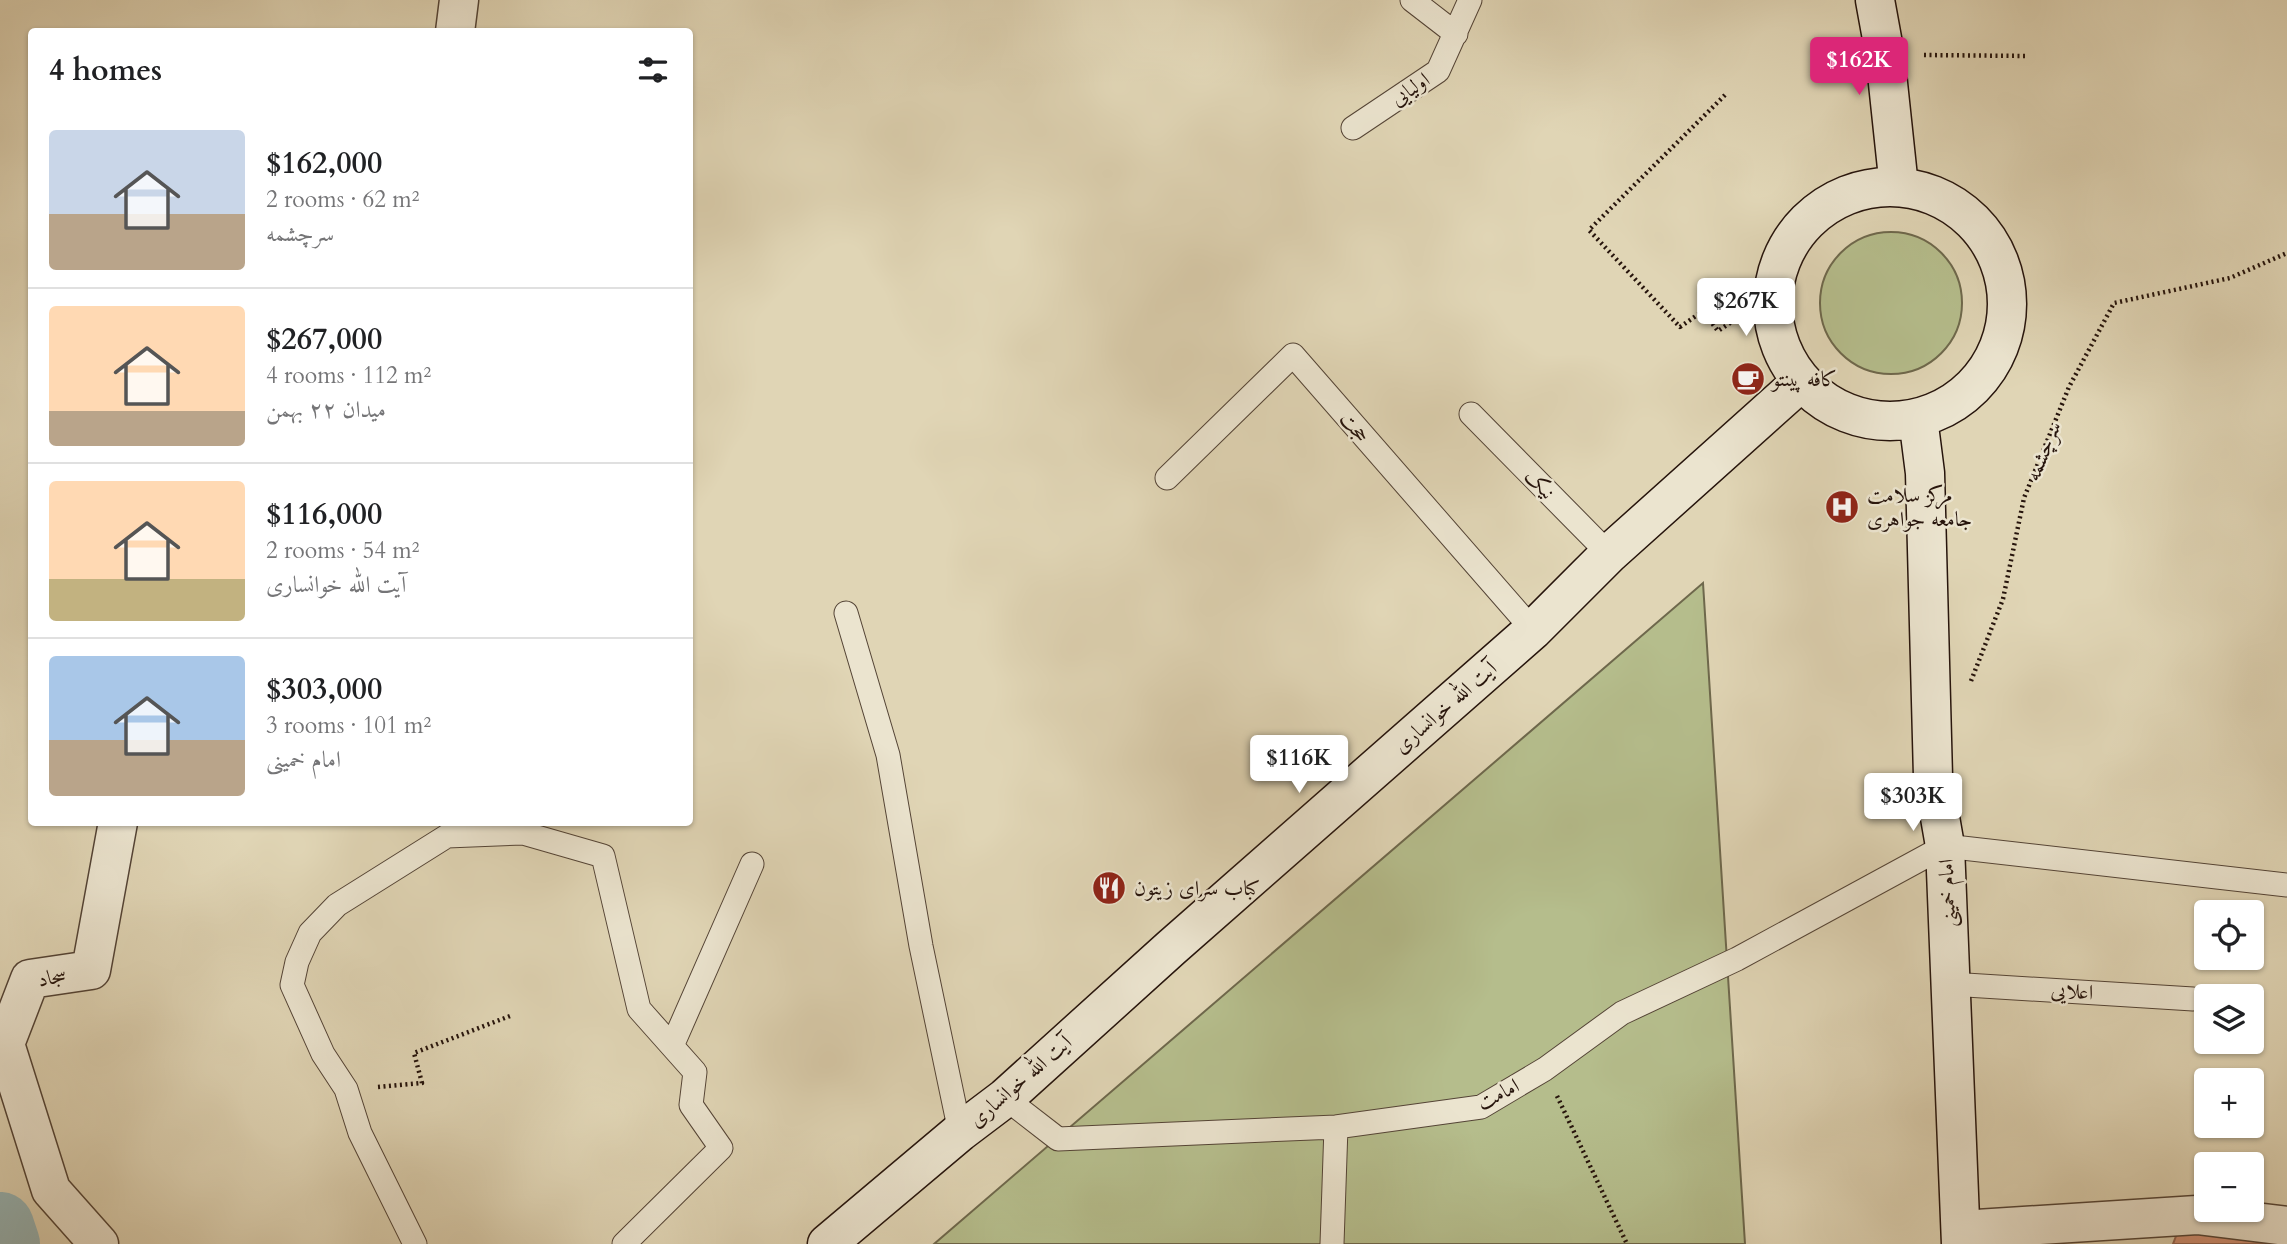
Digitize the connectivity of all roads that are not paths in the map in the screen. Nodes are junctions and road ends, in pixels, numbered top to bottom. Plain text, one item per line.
1 (459, 0) edge
2 (1412, 0) edge
3 (1470, 0) edge
4 (1875, 0) edge
5 (456, 28) edge
6 (1456, 34) junction
7 (1353, 128) dead end
8 (1899, 187) junction
9 (1801, 381) junction
10 (1471, 414) dead end
11 (1918, 418) junction
12 (1167, 478) dead end
13 (1609, 554) junction
14 (846, 612) dead end
15 (1533, 630) junction
16 (117, 826) edge
17 (447, 829) edge
18 (1945, 846) junction
19 (752, 864) dead end
20 (2287, 886) edge
21 (1950, 984) junction
22 (2193, 999) dead end
23 (672, 1046) junction
24 (1004, 1098) junction
25 (1336, 1126) junction
26 (960, 1132) junction
27 (2287, 1226) edge
28 (1961, 1237) edge
29 (99, 1244) edge
30 (415, 1244) edge
31 (624, 1244) edge
32 (827, 1244) edge
33 (1332, 1244) edge

1 - 5 main road
2 - 6 lane
3 - 6 lane, اولیایی
4 - 8 main road
6 - 7 lane, اولیایی
8 - 9 main road
8 - 11 main road
9 - 11 main road
9 - 13 main road, آیت الله خوانساری
10 - 13 lane, نیک
11 - 18 main road, امام خمینی
12 - 15 lane, حجت
13 - 15 main road, آیت الله خوانساری
14 - 26 lane
15 - 24 main road, آیت الله خوانساری
16 - 29 main road, سجاد
17 - 23 lane
17 - 30 lane
18 - 20 lane
18 - 21 main road, امام خمینی
18 - 25 lane, امامت
19 - 23 lane
21 - 22 lane, اعلایی
21 - 28 main road, امام خمینی
23 - 31 lane
24 - 25 lane, امامت
24 - 26 main road, آیت الله خوانساری
25 - 33 lane
26 - 32 main road, آیت الله خوانساری
27 - 28 main road

